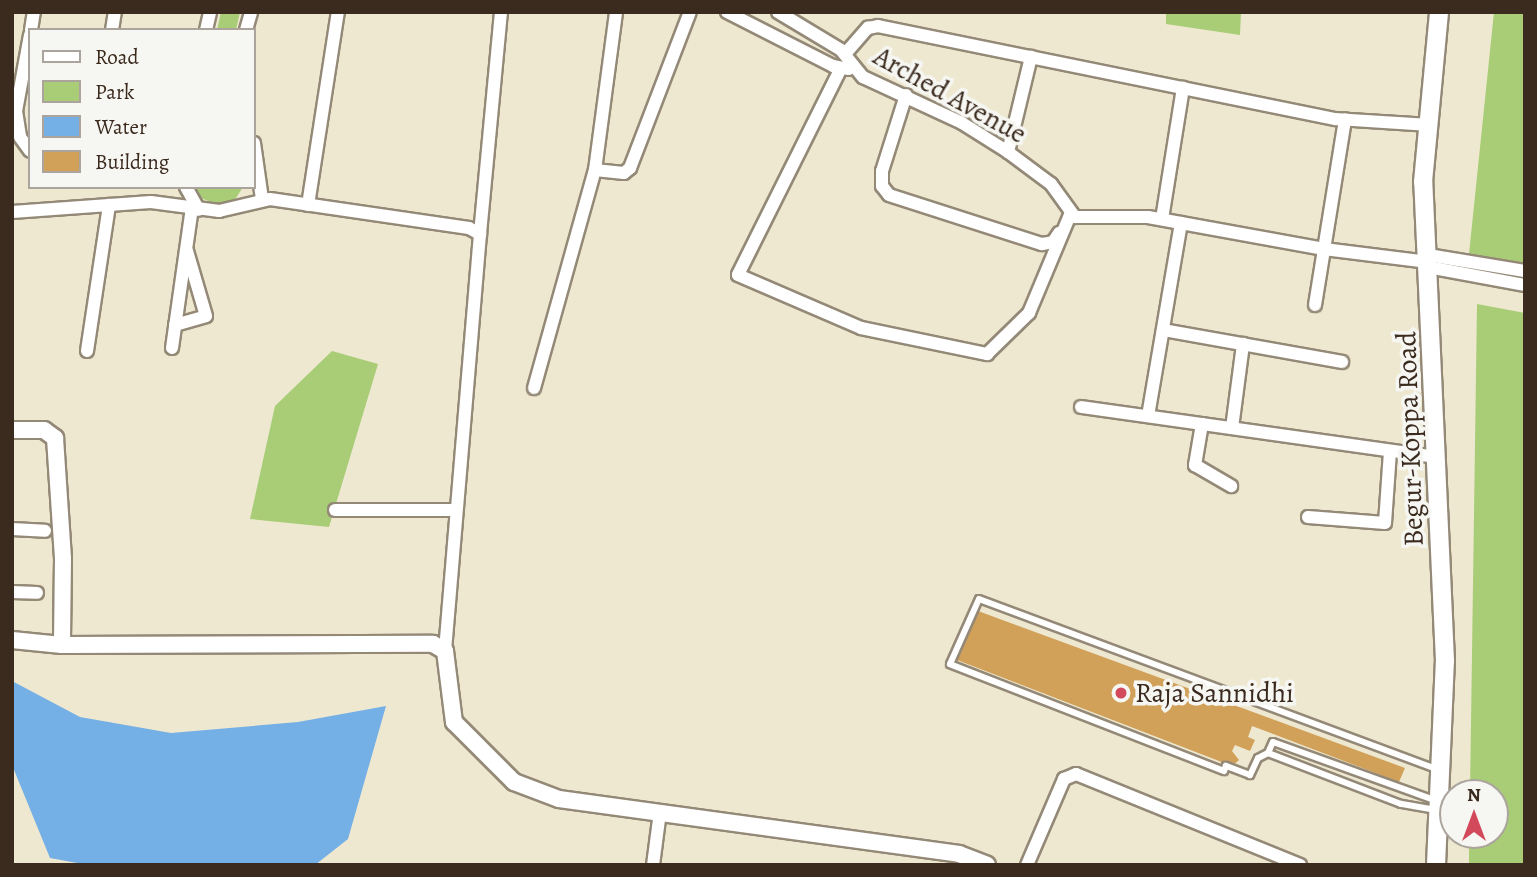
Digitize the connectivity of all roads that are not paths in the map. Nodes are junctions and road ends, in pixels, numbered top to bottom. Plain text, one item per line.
1 (338, 12) edge
2 (501, 12) edge
3 (616, 12) edge
4 (690, 12) edge
5 (727, 12) edge
6 (778, 12) edge
7 (1439, 12) edge
8 (28, 47) edge
9 (845, 54) junction
10 (1031, 57) junction
11 (841, 68) junction
12 (856, 70) junction
13 (1183, 88) junction
14 (906, 94) junction
15 (1345, 120) junction
16 (1428, 125) junction
17 (28, 148) edge
18 (1008, 152) junction
19 (256, 157) edge
20 (595, 170) junction
21 (187, 189) edge
22 (262, 199) junction
23 (109, 205) junction
24 (308, 205) junction
25 (196, 209) junction
26 (12, 212) edge
27 (1070, 215) junction
28 (1162, 219) junction
29 (1181, 223) junction
30 (480, 234) junction
31 (186, 249) junction
32 (1324, 249) junction
33 (1428, 261) junction
34 (1525, 271) edge
35 (1525, 285) edge
36 (1315, 305) dead end
37 (175, 325) junction
38 (1163, 330) junction
39 (1243, 344) junction
40 (172, 348) dead end
41 (87, 351) dead end
42 (1342, 362) dead end
43 (534, 388) dead end
44 (1081, 407) dead end
45 (1148, 416) junction
46 (1202, 424) junction
47 (1232, 428) junction
48 (12, 430) edge
49 (1390, 450) junction
50 (1438, 457) junction
51 (1231, 486) dead end
52 (335, 510) dead end
53 (455, 510) junction
54 (1308, 517) dead end
55 (12, 529) edge
56 (45, 531) dead end
57 (12, 592) edge
58 (37, 593) dead end
59 (12, 640) edge
60 (62, 645) junction
61 (445, 651) junction
62 (1268, 753) junction
63 (1440, 770) junction
64 (1438, 806) junction
65 (660, 812) junction
66 (653, 865) edge
67 (988, 865) edge
68 (1027, 865) edge
69 (1300, 865) edge
70 (1436, 865) edge

1 - 24 street
2 - 30 street
3 - 20 street
4 - 20 street
5 - 11 street, Arched Avenue
6 - 9 street
7 - 16 main road, Begur-Koppa Road
8 - 17 street
9 - 10 street
9 - 12 street
10 - 13 street
10 - 18 street
11 - 12 street, Arched Avenue
11 - 27 street
12 - 14 street, Arched Avenue
13 - 15 street
13 - 28 street
14 - 18 street, Arched Avenue
14 - 27 street
15 - 16 street
15 - 32 street
16 - 33 main road, Begur-Koppa Road
18 - 27 street, Arched Avenue
19 - 22 street
20 - 43 street
21 - 25 street
22 - 24 street
22 - 25 street
23 - 25 street
23 - 26 street
23 - 41 street
24 - 30 street
25 - 31 street
27 - 28 street
28 - 29 street
29 - 32 street
29 - 38 street
30 - 53 street
31 - 37 street
31 - 37 street
32 - 33 street
32 - 36 street
33 - 34 street
33 - 35 street
33 - 50 main road, Begur-Koppa Road
37 - 40 street
38 - 39 street
38 - 45 street
39 - 42 street
39 - 47 street
44 - 45 street
45 - 46 street
46 - 47 street
46 - 51 street
47 - 49 street
48 - 60 street
49 - 50 street
49 - 54 street
50 - 63 main road, Begur-Koppa Road
52 - 53 street
53 - 61 street
55 - 56 street
57 - 58 street
59 - 60 street
60 - 61 street
61 - 65 street
62 - 63 lane
62 - 64 lane
62 - 64 lane
63 - 64 main road, Begur-Koppa Road
64 - 70 main road, Begur-Koppa Road
65 - 66 street
65 - 67 street
68 - 69 street

